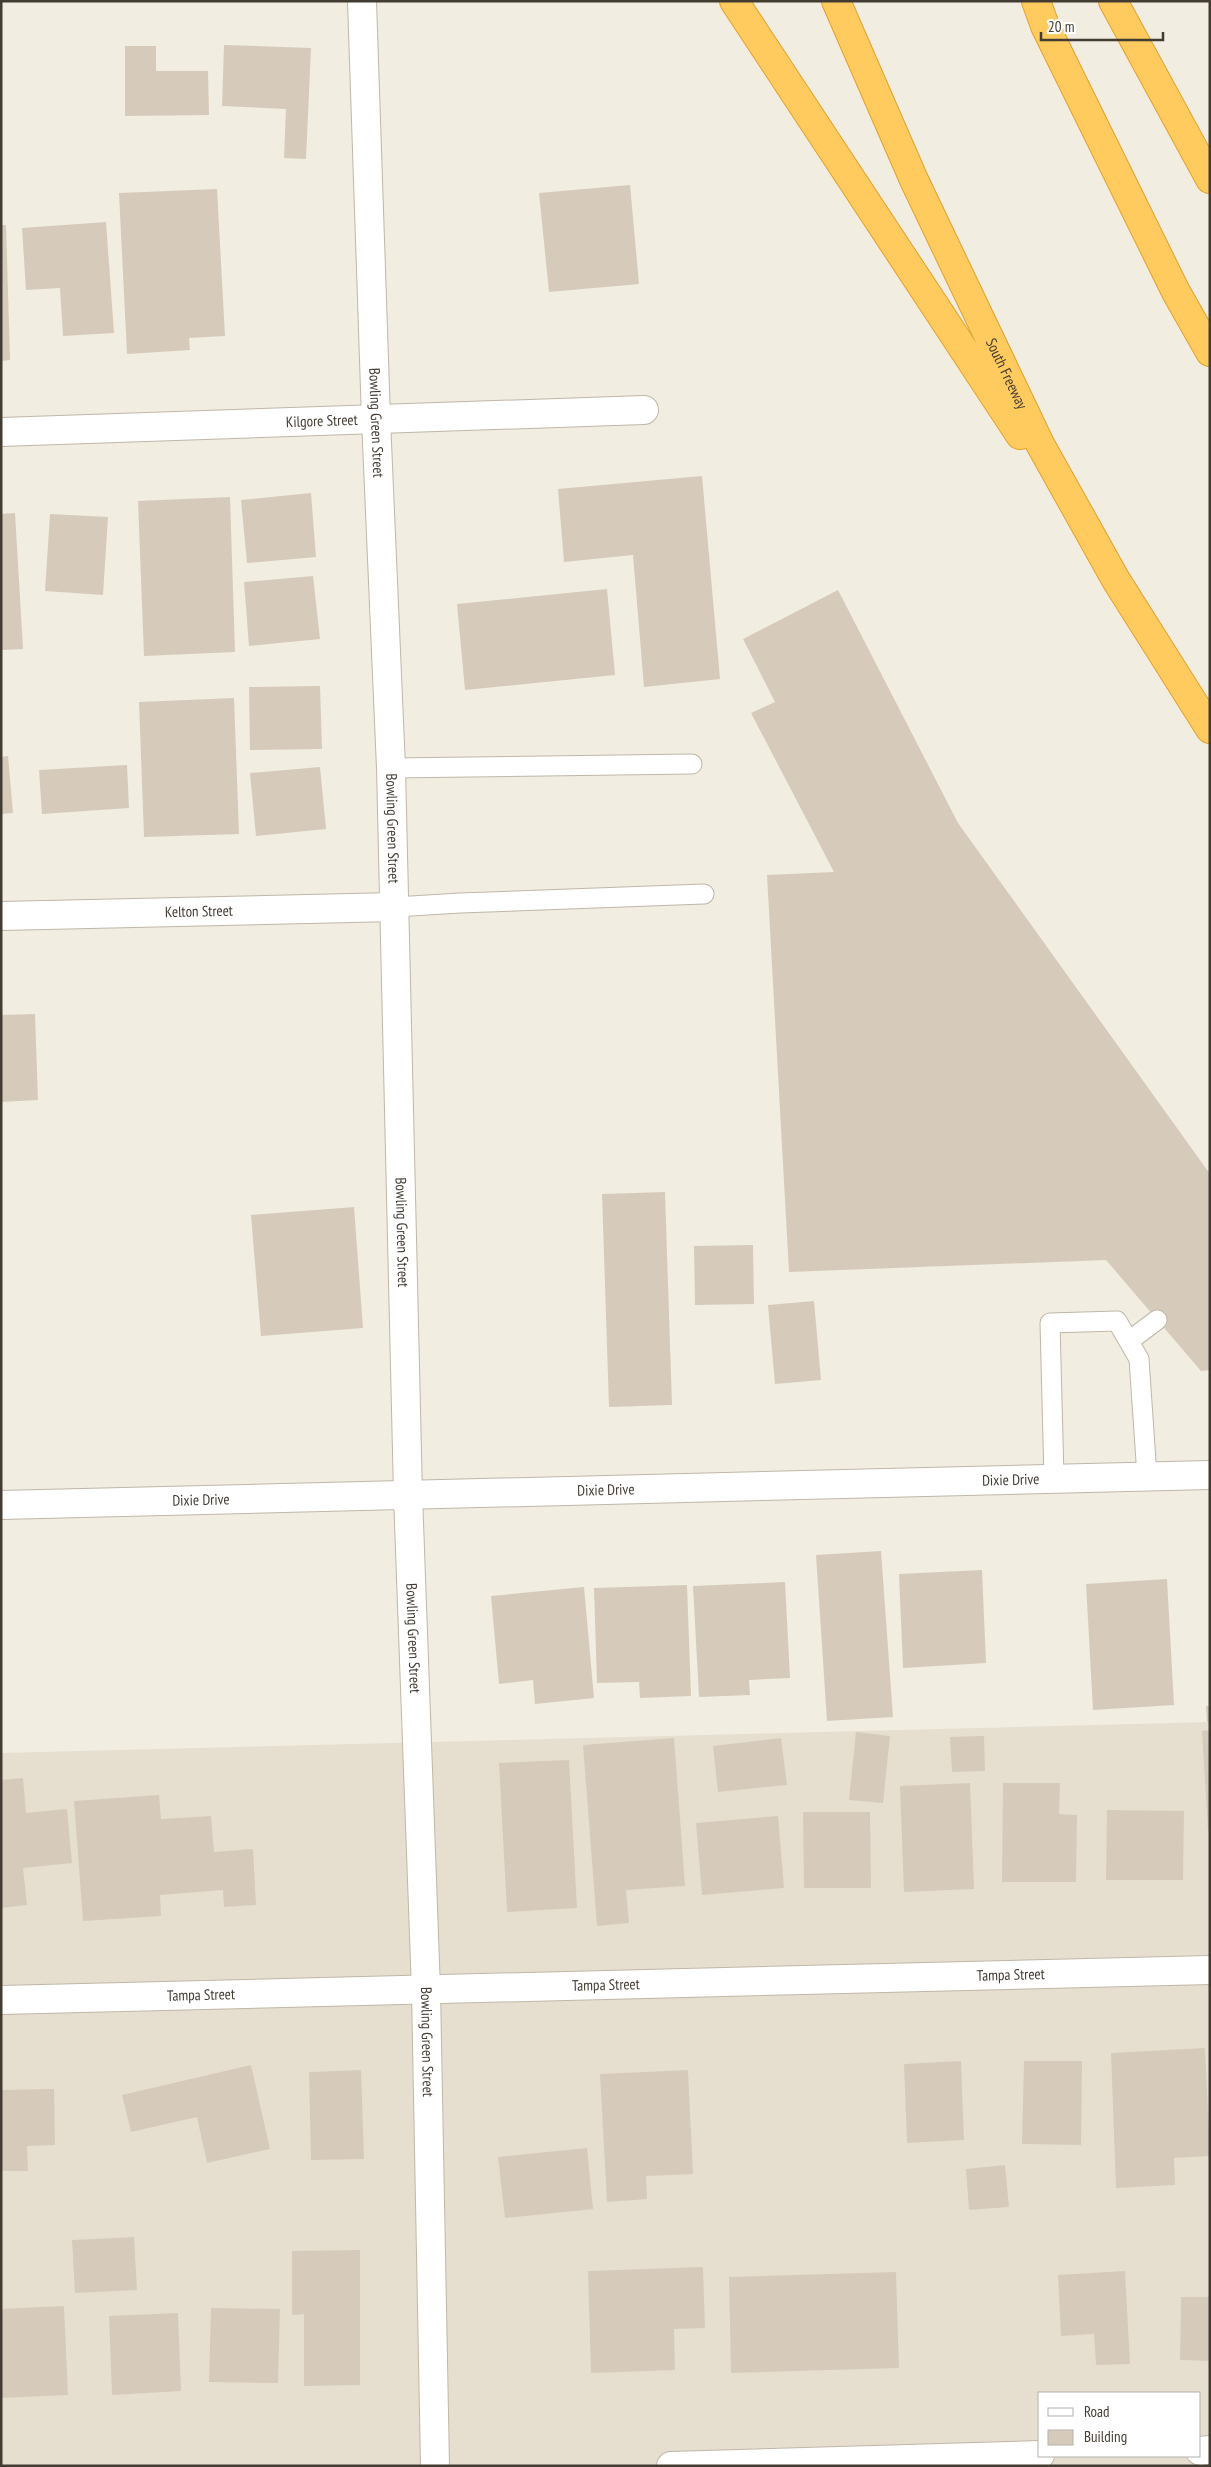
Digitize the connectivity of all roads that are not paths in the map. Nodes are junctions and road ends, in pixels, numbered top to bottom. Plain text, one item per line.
1 (362, 1) edge
2 (734, 1) edge
3 (836, 1) edge
4 (1036, 1) edge
5 (1113, 1) edge
6 (1210, 179) edge
7 (1210, 352) edge
8 (644, 410) dead end
9 (376, 420) junction
10 (1, 432) edge
11 (1116, 580) junction
12 (1210, 729) edge
13 (692, 764) dead end
14 (390, 768) junction
15 (704, 894) dead end
16 (394, 908) junction
17 (1, 916) edge
18 (1157, 1320) dead end
19 (1129, 1341) junction
20 (1210, 1475) edge
21 (1147, 1476) junction
22 (1054, 1478) junction
23 (408, 1495) junction
24 (1, 1505) edge
25 (1210, 1970) edge
26 (426, 1990) junction
27 (1, 2000) edge
28 (1038, 2455) edge
29 (435, 2466) edge
30 (671, 2466) edge

1 - 9 street, Bowling Green Street
2 - 11 highway
3 - 11 highway, South Freeway
4 - 7 highway
5 - 6 highway
8 - 9 street, Kilgore Street
9 - 10 street, Kilgore Street
9 - 14 street, Bowling Green Street
11 - 12 highway, South Freeway
13 - 14 lane
14 - 16 street, Bowling Green Street
15 - 16 lane
16 - 17 street, Kelton Street
16 - 23 street, Bowling Green Street
18 - 19 lane
19 - 21 lane
19 - 22 lane
20 - 21 street, Dixie Drive
21 - 22 street, Dixie Drive
22 - 23 street, Dixie Drive
23 - 24 street, Dixie Drive
23 - 26 street, Bowling Green Street
25 - 26 street, Tampa Street
26 - 27 street, Tampa Street
26 - 29 street, Bowling Green Street
28 - 30 street

